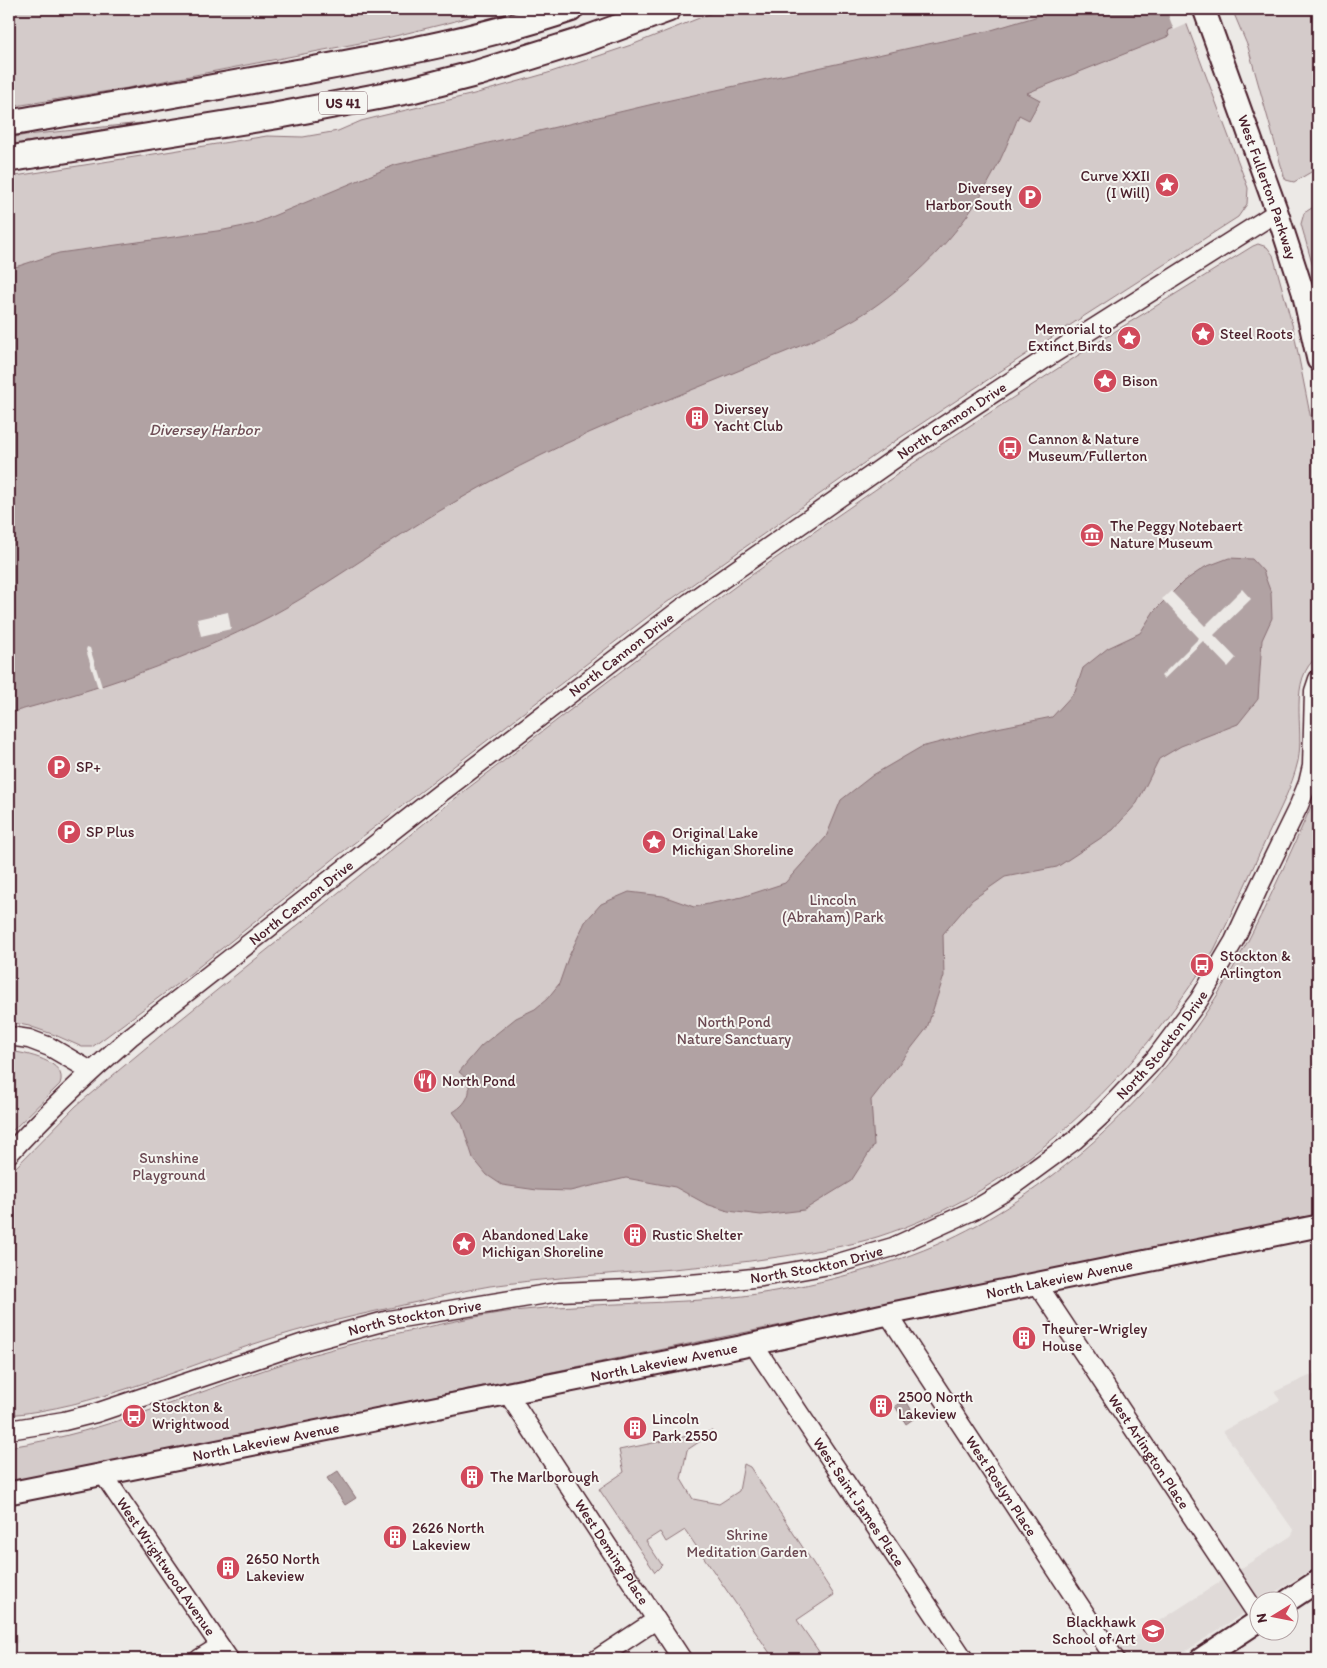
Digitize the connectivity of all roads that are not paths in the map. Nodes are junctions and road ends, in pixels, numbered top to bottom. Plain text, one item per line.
1 (570, 9) edge
2 (668, 9) edge
3 (1205, 13) edge
4 (9, 123) edge
5 (9, 159) edge
6 (1277, 212) junction
7 (1318, 360) edge
8 (1318, 679) edge
9 (9, 1036) edge
10 (91, 1071) junction
11 (9, 1154) edge
12 (1318, 1226) edge
13 (1038, 1285) junction
14 (888, 1314) junction
15 (753, 1344) junction
16 (508, 1394) junction
17 (9, 1430) edge
18 (103, 1474) junction
19 (9, 1493) edge
20 (1318, 1581) edge
21 (1300, 1593) edge
22 (1250, 1605) edge
23 (656, 1620) junction
24 (1250, 1628) edge
25 (224, 1652) edge
26 (1212, 1656) edge
27 (199, 1659) edge
28 (597, 1659) edge
29 (682, 1659) edge
30 (964, 1659) edge
31 (1115, 1659) edge

1 - 4 highway
2 - 5 highway, US 41
3 - 6 main road, West Fullerton Parkway
6 - 7 main road, West Fullerton Parkway
6 - 10 street, North Cannon Drive
8 - 17 street, North Stockton Drive
9 - 10 street
10 - 11 street, North Cannon Drive
12 - 13 main road, North Lakeview Avenue
13 - 14 main road, North Lakeview Avenue
13 - 22 street, West Arlington Place
14 - 15 main road, North Lakeview Avenue
14 - 31 street, West Roslyn Place
15 - 16 main road, North Lakeview Avenue
15 - 30 street, West Saint James Place
16 - 18 main road, North Lakeview Avenue
16 - 23 street, West Deming Place
18 - 19 main road, North Lakeview Avenue
18 - 25 street, West Wrightwood Avenue
20 - 21 main road
23 - 28 street
23 - 29 street, West Deming Place
24 - 26 main road
25 - 27 street

